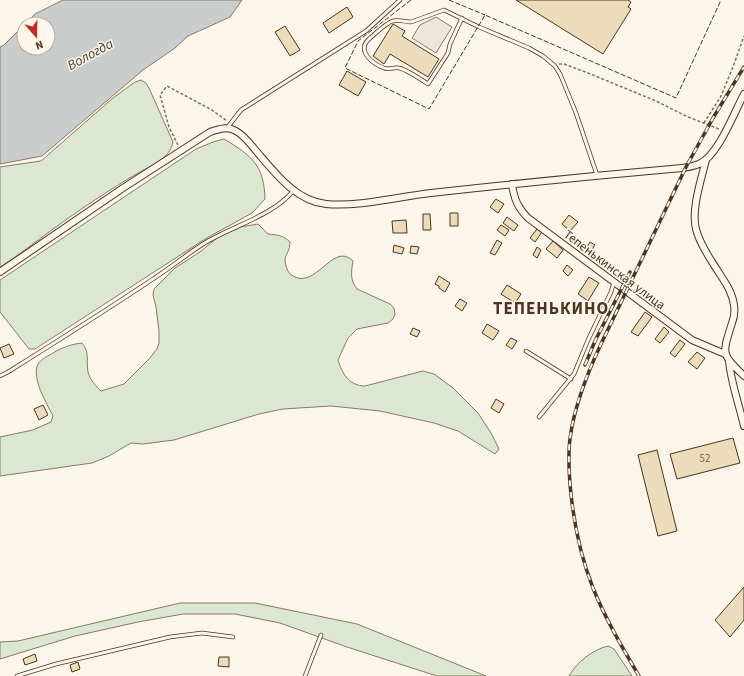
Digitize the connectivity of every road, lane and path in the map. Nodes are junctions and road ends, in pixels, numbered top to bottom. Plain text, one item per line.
1 (400, 0) edge
2 (462, 18) junction
3 (744, 36) edge
4 (555, 66) junction
5 (744, 94) edge
6 (704, 122) junction
7 (228, 126) junction
8 (725, 131) junction
9 (181, 151) junction
10 (706, 160) junction
11 (597, 177) junction
12 (512, 184) junction
13 (294, 190) junction
14 (0, 272) edge
15 (614, 282) junction
16 (526, 351) dead end
17 (725, 354) junction
18 (729, 361) junction
19 (0, 376) edge
20 (744, 376) edge
21 (571, 378) junction
22 (539, 417) dead end
23 (744, 426) edge
24 (321, 635) dead end
25 (233, 636) dead end
26 (17, 676) edge
27 (305, 676) edge

1 - 7 lane
2 - 2 lane
2 - 4 lane
3 - 6 path
4 - 6 path
4 - 11 lane
5 - 8 street
6 - 8 path
7 - 9 street
7 - 9 path
7 - 13 street
8 - 10 street
9 - 14 street
10 - 11 street
10 - 17 street
11 - 12 street
12 - 13 street
12 - 15 street, Тепенькинская улица
13 - 19 lane
15 - 17 street, Тепенькинская улица
15 - 21 lane
16 - 21 lane
17 - 18 street
18 - 20 street
18 - 23 street
21 - 22 lane
24 - 27 lane
25 - 26 lane

